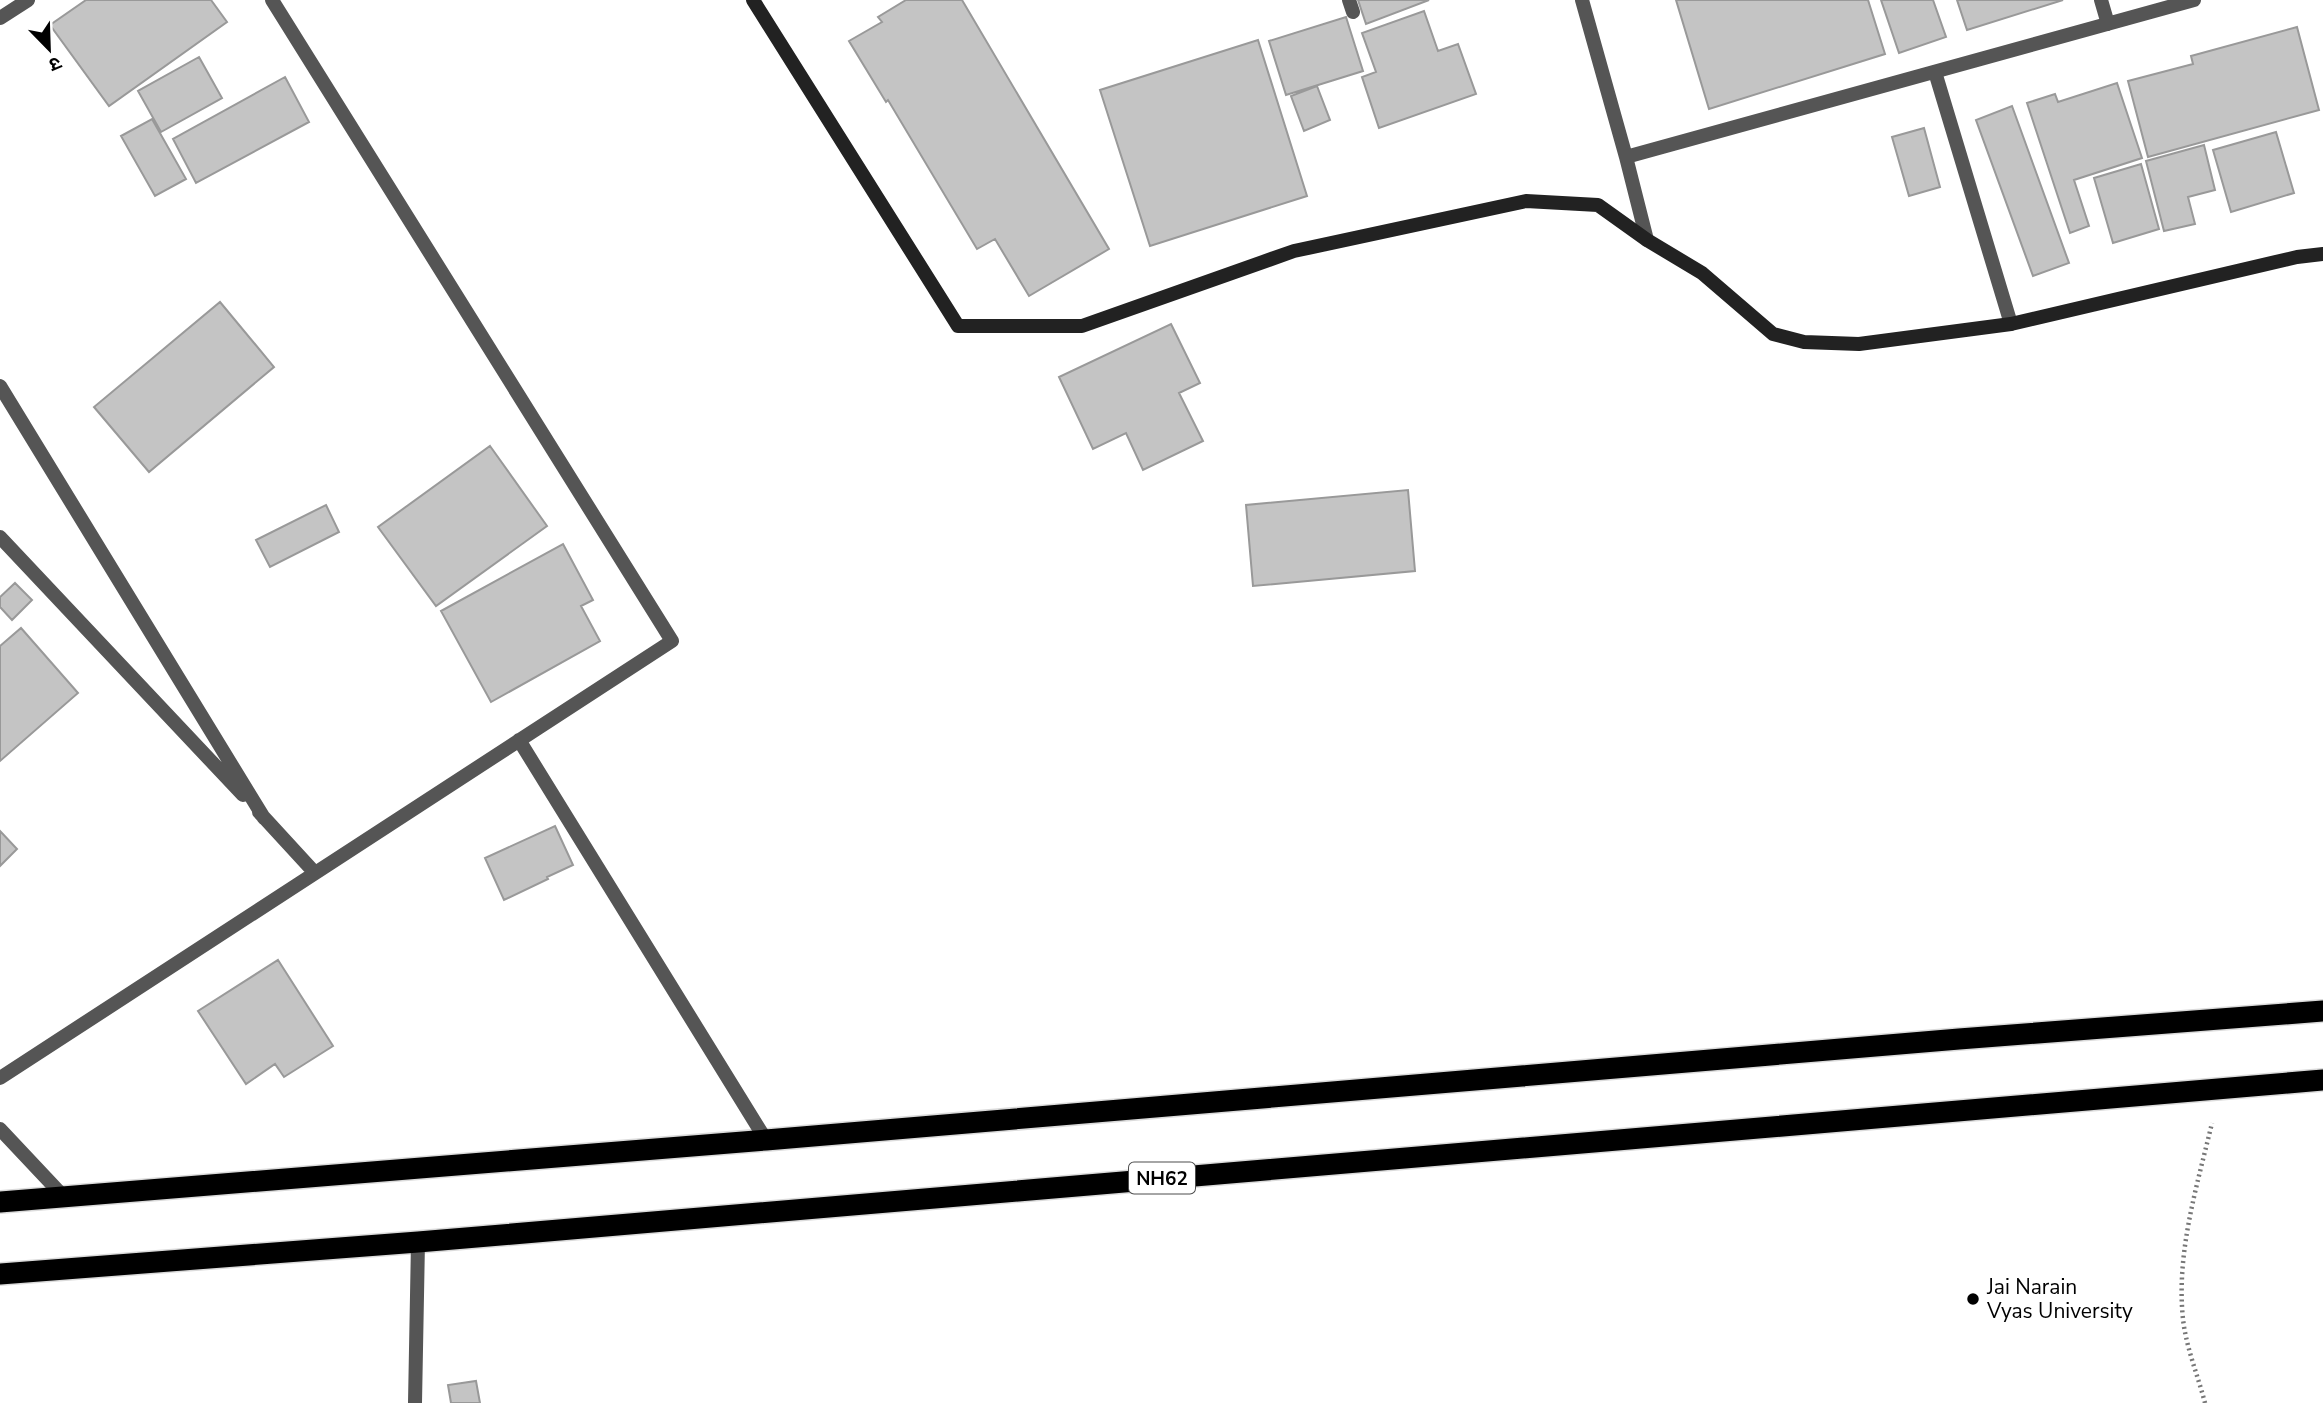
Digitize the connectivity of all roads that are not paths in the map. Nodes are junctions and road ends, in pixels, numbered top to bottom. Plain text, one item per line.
1 (28, 0) edge
2 (272, 0) edge
3 (753, 0) edge
4 (1582, 0) edge
5 (2101, 0) edge
6 (2194, 0) edge
7 (0, 18) edge
8 (2108, 24) junction
9 (1935, 72) junction
10 (1626, 157) junction
11 (1647, 240) junction
12 (2323, 254) edge
13 (2011, 324) junction
14 (0, 386) edge
15 (0, 537) edge
16 (519, 740) junction
17 (264, 818) junction
18 (316, 873) junction
19 (2323, 1011) edge
20 (0, 1078) edge
21 (2323, 1080) edge
22 (0, 1129) edge
23 (765, 1140) junction
24 (63, 1196) junction
25 (0, 1202) edge
26 (418, 1242) junction
27 (0, 1274) edge
28 (415, 1403) edge

1 - 7 street
2 - 16 street
3 - 11 street
4 - 10 street
5 - 8 street
6 - 8 street
8 - 9 street
9 - 10 street
9 - 13 street
10 - 11 street
11 - 13 street
12 - 13 street
14 - 17 street
15 - 17 street
16 - 18 street
16 - 23 street
17 - 18 street
18 - 20 street
19 - 23 highway
21 - 26 highway, NH62
22 - 24 street
23 - 24 highway
24 - 25 highway
26 - 27 highway, NH62
26 - 28 street

